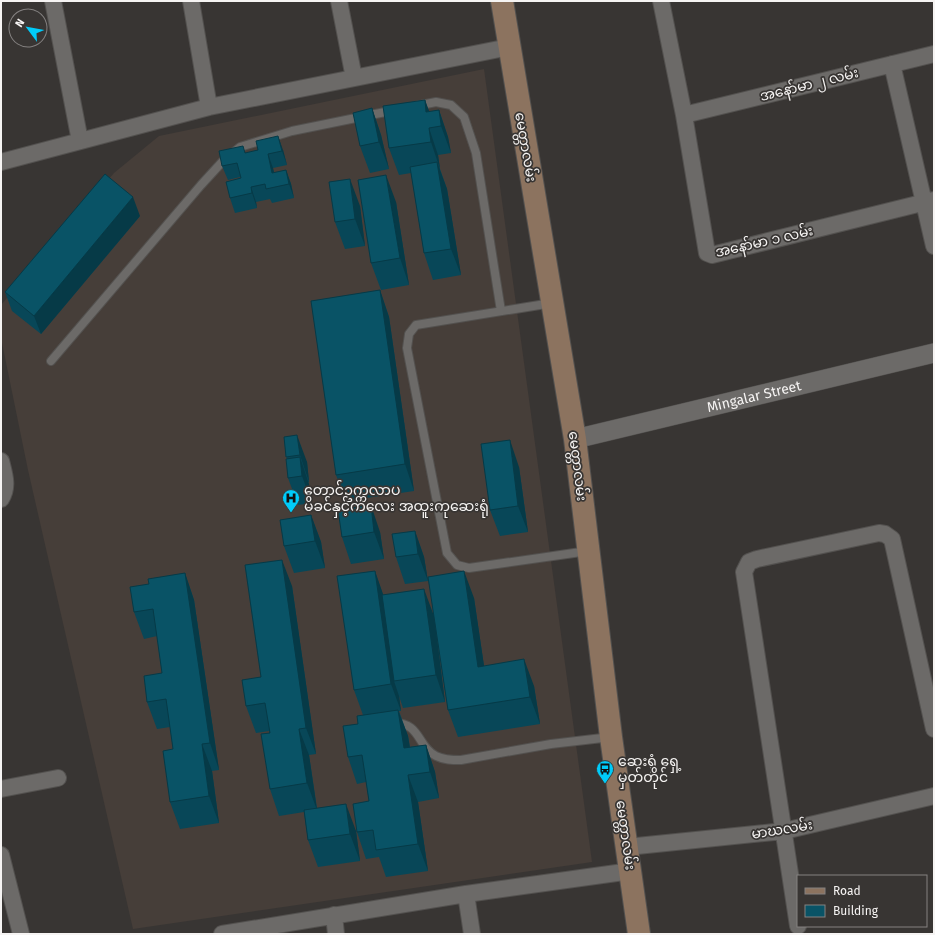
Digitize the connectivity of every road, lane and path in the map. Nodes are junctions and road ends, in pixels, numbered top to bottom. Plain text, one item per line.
1 (53, 1) edge
2 (191, 1) edge
3 (340, 1) edge
4 (502, 1) edge
5 (661, 1) edge
6 (509, 47) junction
7 (934, 54) edge
8 (892, 64) junction
9 (354, 78) junction
10 (209, 107) junction
11 (684, 115) junction
12 (80, 141) junction
13 (1, 162) edge
14 (929, 201) edge
15 (934, 246) edge
16 (552, 303) junction
17 (500, 311) junction
18 (934, 353) edge
19 (51, 361) dead end
20 (575, 439) junction
21 (1, 460) edge
22 (1, 499) edge
23 (588, 551) junction
24 (385, 724) edge
25 (934, 729) edge
26 (611, 737) junction
27 (58, 778) dead end
28 (1, 789) edge
29 (934, 796) edge
30 (784, 831) junction
31 (627, 847) junction
32 (1, 855) edge
33 (631, 871) junction
34 (466, 894) junction
35 (334, 915) junction
36 (797, 919) edge
37 (21, 934) edge
38 (222, 934) edge
39 (336, 934) edge
40 (472, 934) edge
41 (639, 934) edge

1 - 12 street
2 - 10 street
3 - 9 street
4 - 6 main road, မေတ္တာလမ်း
5 - 11 street
6 - 9 street
6 - 16 main road, မေတ္တာလမ်း
7 - 8 street, အနော်မာ ၂ လမ်း
8 - 11 street, အနော်မာ ၂ လမ်း
8 - 14 street
9 - 10 street
10 - 12 street
11 - 14 street, အနော်မာ ၁ လမ်း
12 - 13 street
14 - 15 street
16 - 17 lane
16 - 20 main road, မေတ္တာလမ်း
17 - 19 lane
17 - 23 lane
18 - 20 street, Mingalar Street
20 - 23 main road, မေတ္တာလမ်း
21 - 22 street
23 - 26 main road, မေတ္တာလမ်း
24 - 26 lane
25 - 30 street
26 - 31 main road, မေတ္တာလမ်း
27 - 28 street
29 - 30 street, မာဃလမ်း
30 - 31 street, မာဃလမ်း
30 - 36 street
31 - 33 main road, မေတ္တာလမ်း
32 - 37 street
33 - 34 street
33 - 41 main road, မေတ္တာလမ်း
34 - 35 street
34 - 40 street
35 - 38 street
35 - 39 street

